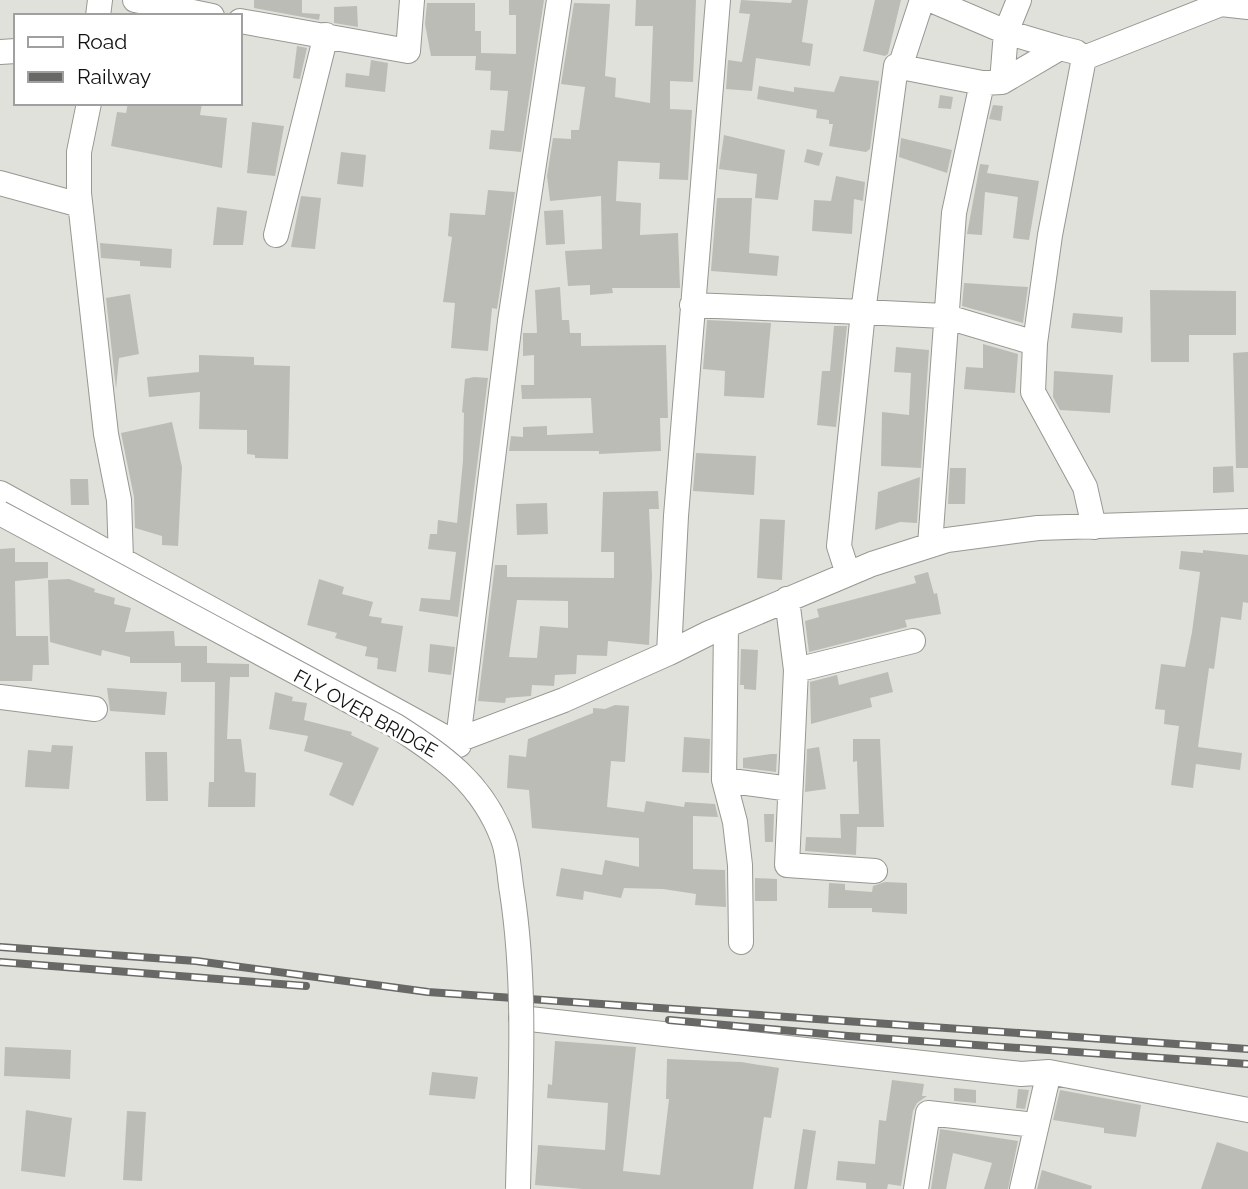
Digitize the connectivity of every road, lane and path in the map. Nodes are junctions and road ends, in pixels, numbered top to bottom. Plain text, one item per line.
1 (135, 0) edge
2 (412, 0) edge
3 (559, 0) edge
4 (718, 0) edge
5 (922, 0) edge
6 (931, 0) edge
7 (1019, 0) edge
8 (1248, 7) edge
9 (202, 14) edge
10 (242, 21) edge
11 (1006, 32) junction
12 (326, 35) junction
13 (1060, 48) junction
14 (1084, 58) junction
15 (896, 66) junction
16 (992, 82) junction
17 (89, 105) edge
18 (0, 183) edge
19 (80, 205) junction
20 (276, 235) dead end
21 (692, 305) junction
22 (863, 312) junction
23 (944, 316) junction
24 (1035, 343) junction
25 (0, 493) edge
26 (0, 513) edge
27 (1248, 521) edge
28 (1094, 527) junction
29 (930, 545) junction
30 (121, 559) junction
31 (848, 574) junction
32 (787, 599) junction
33 (726, 626) junction
34 (913, 641) dead end
35 (669, 653) junction
36 (796, 670) junction
37 (0, 697) edge
38 (95, 709) dead end
39 (458, 740) junction
40 (723, 780) junction
41 (790, 789) junction
42 (874, 871) dead end
43 (741, 942) dead end
44 (521, 1018) junction
45 (1049, 1072) junction
46 (1248, 1110) edge
47 (1035, 1125) junction
48 (519, 1189) edge
49 (916, 1189) edge
50 (1022, 1189) edge

1 - 9 street
2 - 12 street
3 - 39 street
4 - 21 street
5 - 15 street
6 - 11 street
7 - 11 street
8 - 14 street
10 - 12 street
11 - 13 street
11 - 16 street
12 - 20 street
13 - 14 street
13 - 16 street
14 - 24 street
15 - 16 street
15 - 22 street
16 - 23 street
17 - 19 street
18 - 19 street
19 - 30 street
21 - 22 street
21 - 35 street
22 - 23 street
22 - 31 street
23 - 24 street
23 - 29 street
24 - 28 street
25 - 30 street
26 - 44 street, FLY OVER BRIDGE, bridge
27 - 28 street
28 - 29 street
29 - 31 street
30 - 39 street
31 - 32 street
32 - 33 street
32 - 36 street
33 - 35 street
33 - 40 street
34 - 36 street
35 - 39 street
36 - 41 street
37 - 38 street
40 - 41 street
40 - 43 street
41 - 42 street
44 - 45 street
44 - 48 street, FLY OVER BRIDGE, bridge
45 - 46 street
45 - 47 street
47 - 49 street
47 - 50 street

